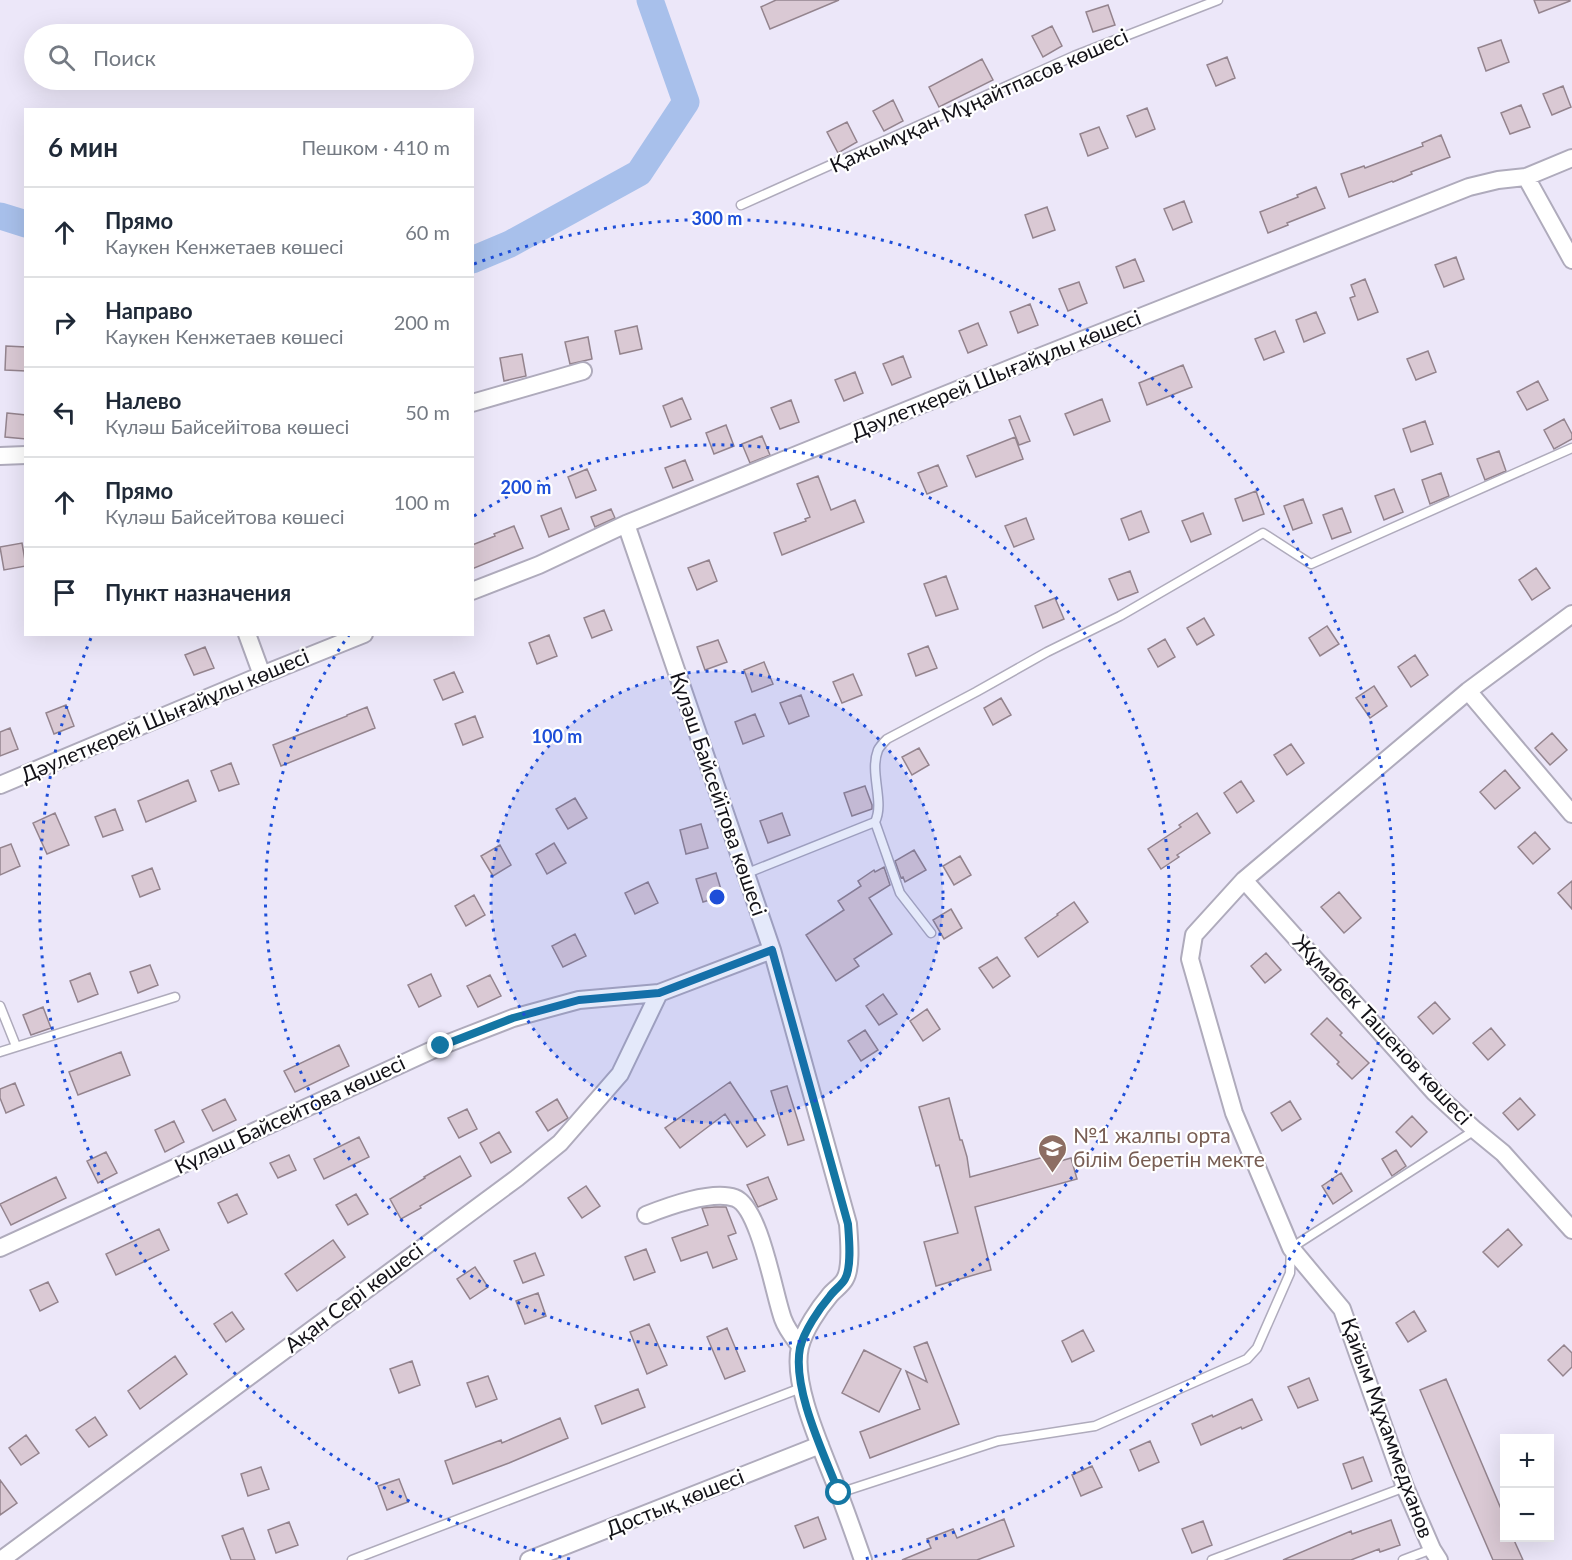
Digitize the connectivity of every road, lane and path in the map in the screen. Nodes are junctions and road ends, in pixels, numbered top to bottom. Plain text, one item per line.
1 (1218, 0) edge
2 (1572, 158) edge
3 (1526, 177) junction
4 (741, 205) dead end
5 (1572, 260) edge
6 (583, 371) dead end
7 (474, 402) edge
8 (1572, 448) edge
9 (24, 455) edge
10 (0, 456) edge
11 (626, 524) junction
12 (474, 590) edge
13 (1572, 614) edge
14 (248, 636) edge
15 (359, 636) edge
16 (262, 675) junction
17 (1468, 691) junction
18 (0, 785) edge
19 (1572, 814) edge
20 (875, 822) junction
21 (745, 874) junction
22 (1244, 880) junction
23 (931, 933) dead end
24 (772, 950) junction
25 (659, 993) junction
26 (175, 997) dead end
27 (0, 1006) edge
28 (15, 1046) junction
29 (0, 1052) edge
30 (1475, 1130) junction
31 (646, 1215) dead end
32 (1572, 1230) edge
33 (0, 1248) edge
34 (1291, 1248) junction
35 (800, 1346) junction
36 (801, 1388) junction
37 (820, 1445) junction
38 (1405, 1487) junction
39 (839, 1493) junction
40 (1435, 1555) edge
41 (2, 1560) edge
42 (352, 1560) edge
43 (529, 1560) edge
44 (863, 1560) edge
45 (1212, 1560) edge
46 (1403, 1560) edge

1 - 4 lane, Қажымұқан Мұңайтпасов көшесі
2 - 3 street, Дәулеткерей Шығайұлы көшесі
3 - 5 street
3 - 11 street, Дәулеткерей Шығайұлы көшесі
6 - 7 street
8 - 20 lane
9 - 10 street
11 - 12 street, Дәулеткерей Шығайұлы көшесі
11 - 21 street, Күләш Байсейітова көшесі
13 - 17 street
14 - 16 street
15 - 16 street, Дәулеткерей Шығайұлы көшесі
16 - 18 street, Дәулеткерей Шығайұлы көшесі
17 - 19 street
17 - 22 street
20 - 21 lane
20 - 23 lane
21 - 24 street, Күләш Байсейітова көшесі
22 - 30 street, Жұмабек Ташенов көшесі
22 - 34 street, Қайым Мұхаммедханов
24 - 25 street
24 - 35 street, Күләш Байсейітова көшесі
25 - 33 street, Күләш Байсейтова көшесі
25 - 41 street, Ақан Сері көшесі
26 - 28 lane
27 - 28 lane
28 - 29 lane
30 - 32 street, Жұмабек Ташенов көшесі
30 - 34 lane
31 - 35 street
34 - 38 street, Қайым Мұхаммедханов
34 - 39 lane
35 - 36 street
36 - 37 street
36 - 42 lane
37 - 39 street
37 - 43 street, Достық көшесі
38 - 40 street, Қайым Мұхаммедханов
38 - 45 lane
39 - 44 street
40 - 46 lane

